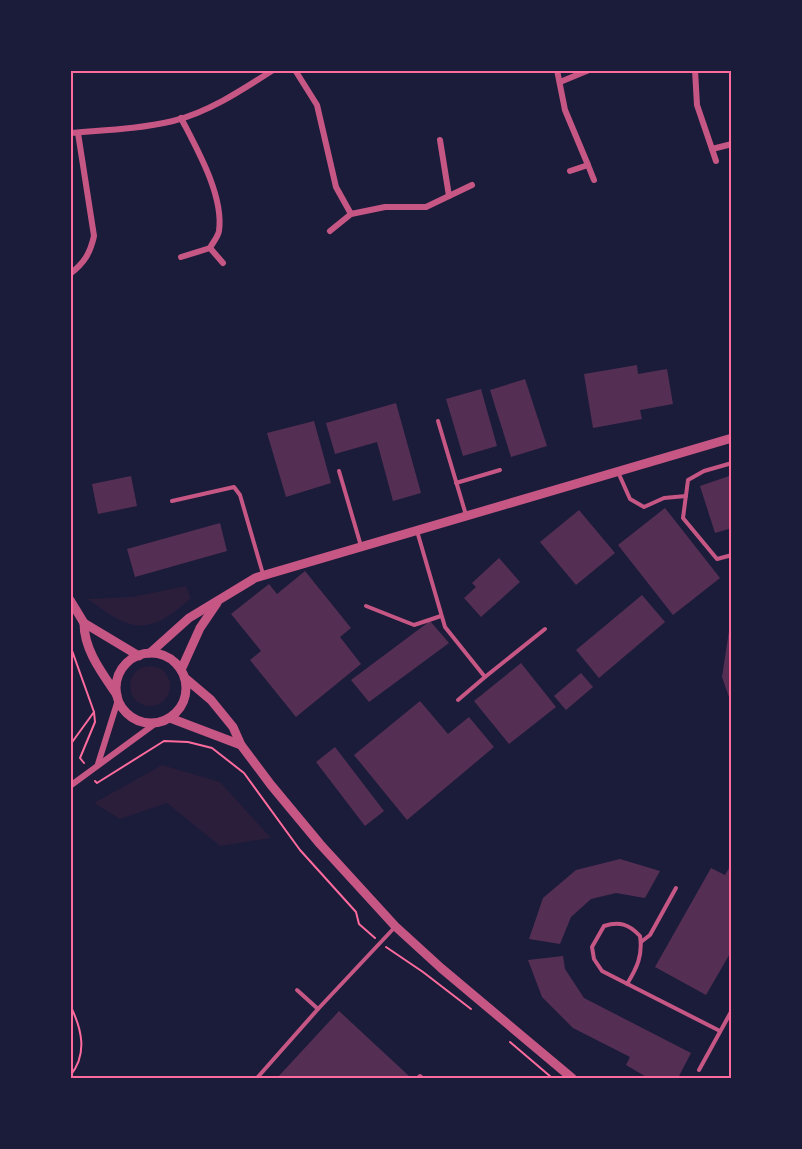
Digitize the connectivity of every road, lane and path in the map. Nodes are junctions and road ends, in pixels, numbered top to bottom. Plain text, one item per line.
1 (273, 70) edge
2 (295, 70) edge
3 (557, 70) edge
4 (589, 70) edge
5 (695, 70) edge
6 (560, 82) junction
7 (181, 118) junction
8 (74, 133) edge
9 (440, 140) dead end
10 (732, 144) edge
11 (712, 149) junction
12 (716, 161) dead end
13 (588, 165) junction
14 (570, 171) dead end
15 (594, 180) dead end
16 (472, 185) dead end
17 (449, 196) junction
18 (351, 214) junction
19 (330, 231) dead end
20 (210, 248) junction
21 (181, 257) dead end
22 (223, 263) dead end
23 (70, 274) edge
24 (438, 421) dead end
25 (732, 438) edge
26 (732, 463) edge
27 (500, 470) dead end
28 (339, 471) dead end
29 (618, 471) junction
30 (456, 483) junction
31 (686, 496) junction
32 (172, 501) dead end
33 (466, 516) junction
34 (417, 530) junction
35 (361, 546) junction
36 (732, 555) edge
37 (263, 575) junction
38 (70, 600) edge
39 (218, 601) junction
40 (366, 606) dead end
41 (441, 616) junction
42 (84, 623) junction
43 (546, 629) dead end
44 (70, 645) edge
45 (150, 653) junction
46 (139, 656) junction
47 (183, 674) junction
48 (485, 676) junction
49 (118, 697) junction
50 (458, 700) dead end
51 (94, 712) junction
52 (170, 718) junction
53 (156, 723) junction
54 (70, 745) edge
55 (241, 745) junction
56 (98, 764) junction
57 (89, 770) junction
58 (70, 786) edge
59 (676, 888) dead end
60 (395, 927) junction
61 (380, 942) junction
62 (641, 942) junction
63 (627, 984) junction
64 (297, 990) dead end
65 (70, 1005) edge
66 (318, 1009) junction
67 (732, 1010) edge
68 (476, 1013) dead end
69 (720, 1031) junction
70 (502, 1035) dead end
71 (699, 1070) dead end
72 (70, 1076) edge
73 (256, 1078) edge
74 (554, 1078) edge
75 (572, 1078) edge

1 - 7 street
2 - 18 street
3 - 6 street
4 - 6 street
5 - 11 street
6 - 13 street
7 - 8 street
7 - 20 street
8 - 23 street
9 - 17 street
10 - 11 street
11 - 12 street
13 - 14 street
13 - 15 street
16 - 17 street
17 - 18 street
18 - 19 street
20 - 21 street
20 - 22 street
24 - 30 lane
25 - 29 street
26 - 31 lane
27 - 30 lane
28 - 35 lane
29 - 31 lane
29 - 33 street
30 - 33 lane
31 - 36 lane
32 - 37 lane
33 - 34 street
34 - 35 street
34 - 41 lane
35 - 37 street
37 - 39 street
38 - 42 street
39 - 45 street
39 - 47 street
40 - 41 lane
41 - 48 lane
42 - 46 street
42 - 49 street
43 - 48 lane
44 - 51 path
45 - 46 street
45 - 47 street
46 - 49 street
47 - 52 street
47 - 55 street
48 - 50 lane
49 - 53 street
49 - 56 street
51 - 54 path
51 - 57 path
52 - 53 street
52 - 55 street
53 - 56 street
55 - 60 street
56 - 57 street
57 - 58 street
57 - 61 path
59 - 62 lane
60 - 61 lane
60 - 75 street
61 - 66 lane
61 - 68 path
62 - 63 lane
62 - 63 lane
63 - 69 lane
64 - 66 lane
65 - 72 path
66 - 73 lane
67 - 69 lane
69 - 71 lane
70 - 74 path

